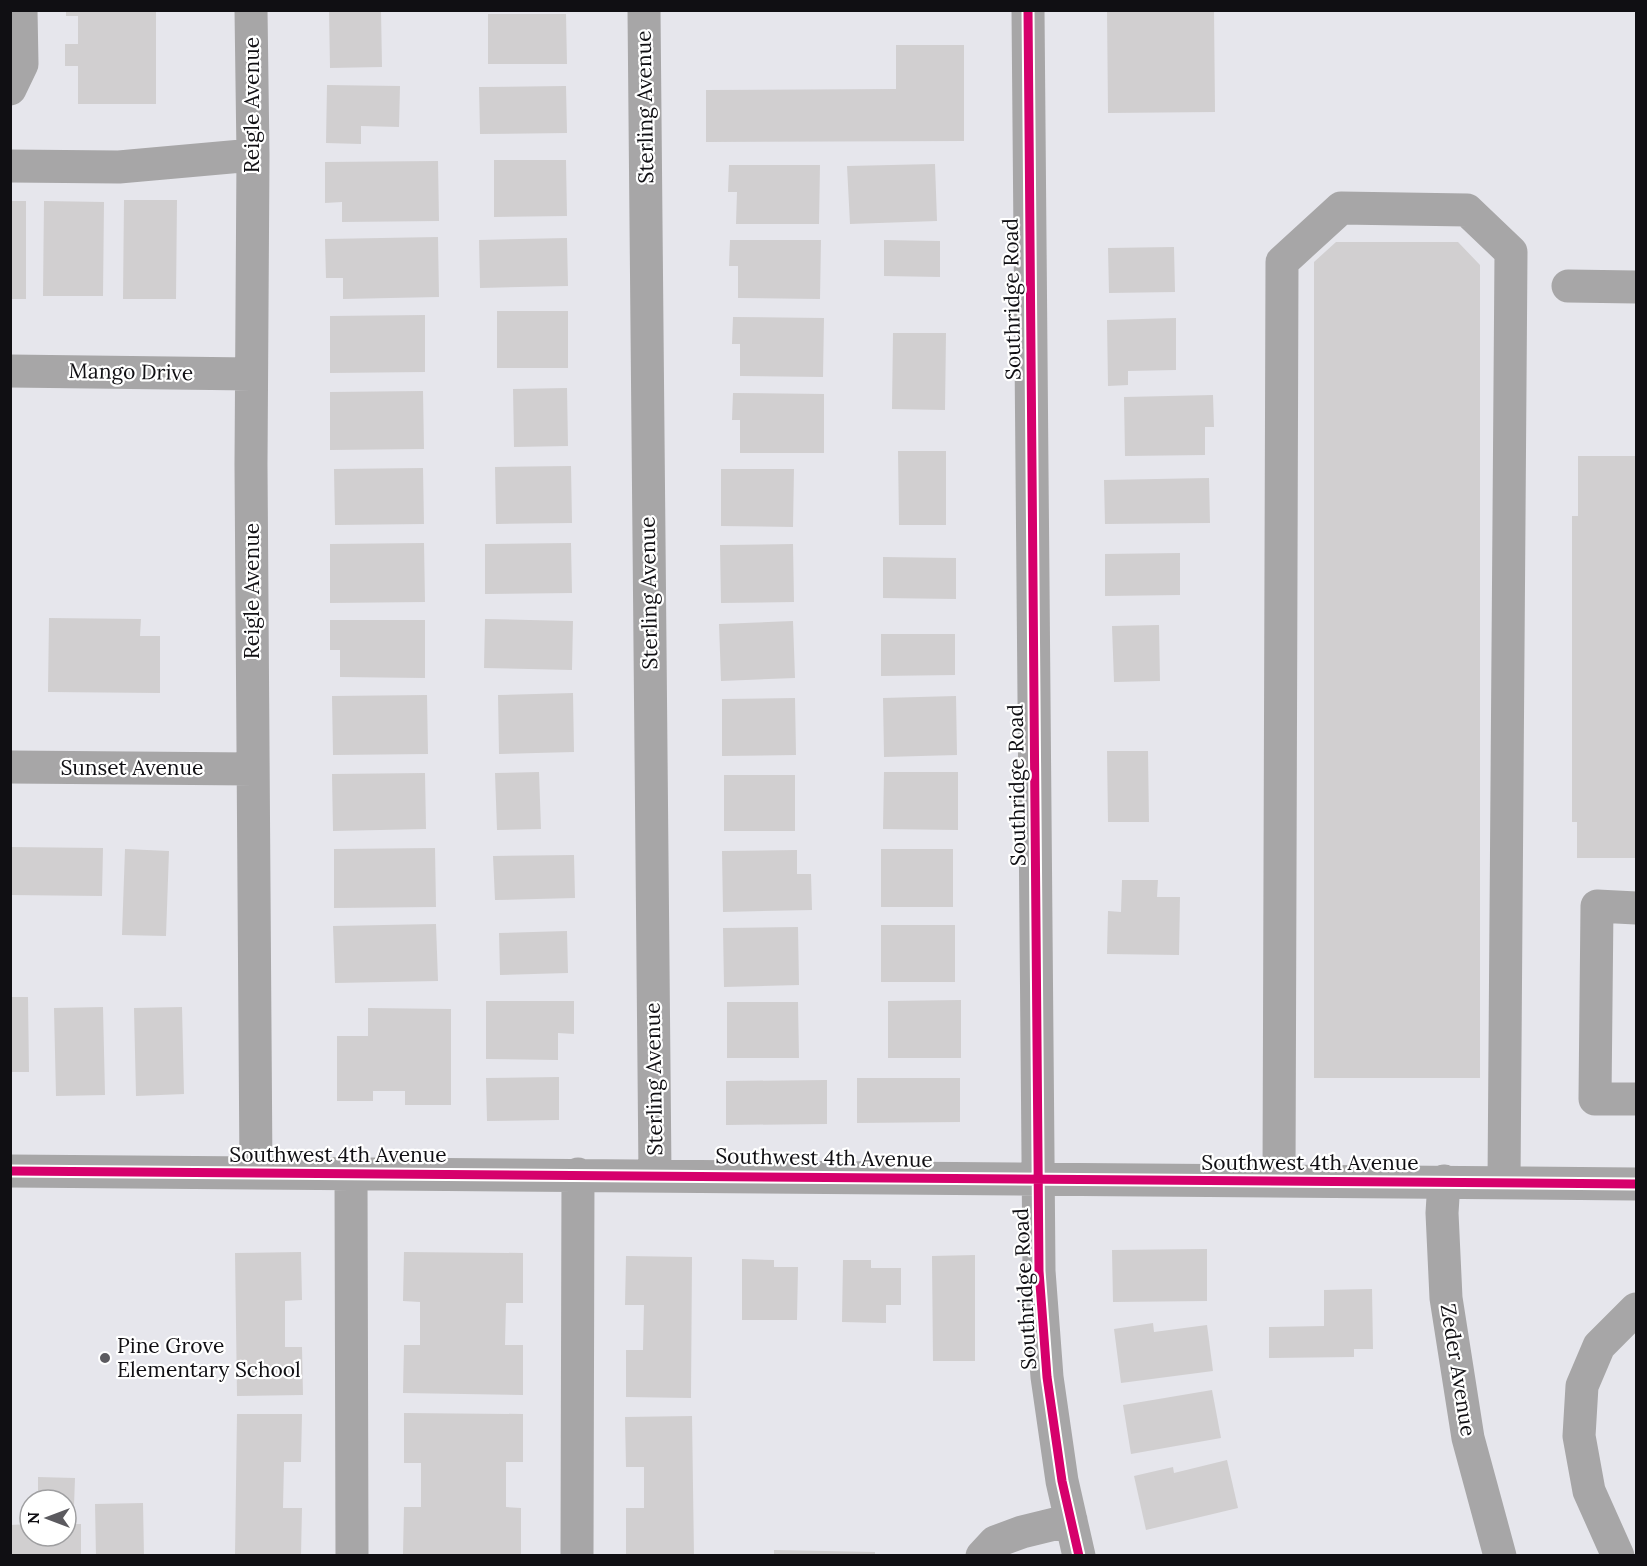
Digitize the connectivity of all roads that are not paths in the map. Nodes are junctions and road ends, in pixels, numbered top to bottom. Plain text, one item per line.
1 (21, 10) edge
2 (251, 10) edge
3 (644, 10) edge
4 (1028, 10) edge
5 (10, 89) edge
6 (253, 155) junction
7 (10, 166) edge
8 (1568, 286) dead end
9 (1636, 287) edge
10 (10, 371) edge
11 (251, 374) junction
12 (10, 767) edge
13 (253, 769) junction
14 (1636, 908) edge
15 (1636, 1100) edge
16 (10, 1171) edge
17 (256, 1172) junction
18 (351, 1173) junction
19 (578, 1174) junction
20 (655, 1175) junction
21 (1038, 1178) junction
22 (1279, 1181) junction
23 (1444, 1181) junction
24 (1504, 1183) junction
25 (1636, 1184) edge
26 (1636, 1309) edge
27 (1071, 1520) junction
28 (352, 1556) edge
29 (577, 1556) edge
30 (982, 1556) edge
31 (1079, 1556) edge
32 (1500, 1556) edge
33 (1618, 1556) edge

1 - 5 street
2 - 6 street, Reigle Avenue
3 - 20 street, Sterling Avenue
4 - 21 street, Southridge Road
6 - 7 street
6 - 11 street, Reigle Avenue
8 - 9 street
10 - 11 street, Mango Drive
11 - 13 street, Reigle Avenue
12 - 13 street, Sunset Avenue
13 - 17 street, Reigle Avenue
14 - 15 street
16 - 17 street, Southwest 4th Avenue
17 - 18 street, Southwest 4th Avenue
18 - 19 street, Southwest 4th Avenue
18 - 28 street
19 - 20 street, Southwest 4th Avenue
19 - 29 street
20 - 21 street, Southwest 4th Avenue
21 - 22 street, Southwest 4th Avenue
21 - 27 street, Southridge Road
22 - 23 street, Southwest 4th Avenue
22 - 24 street
23 - 24 street, Southwest 4th Avenue
23 - 32 street, Zeder Avenue
24 - 25 street, Southwest 4th Avenue
26 - 33 street
27 - 30 street
27 - 31 street, Southridge Road

